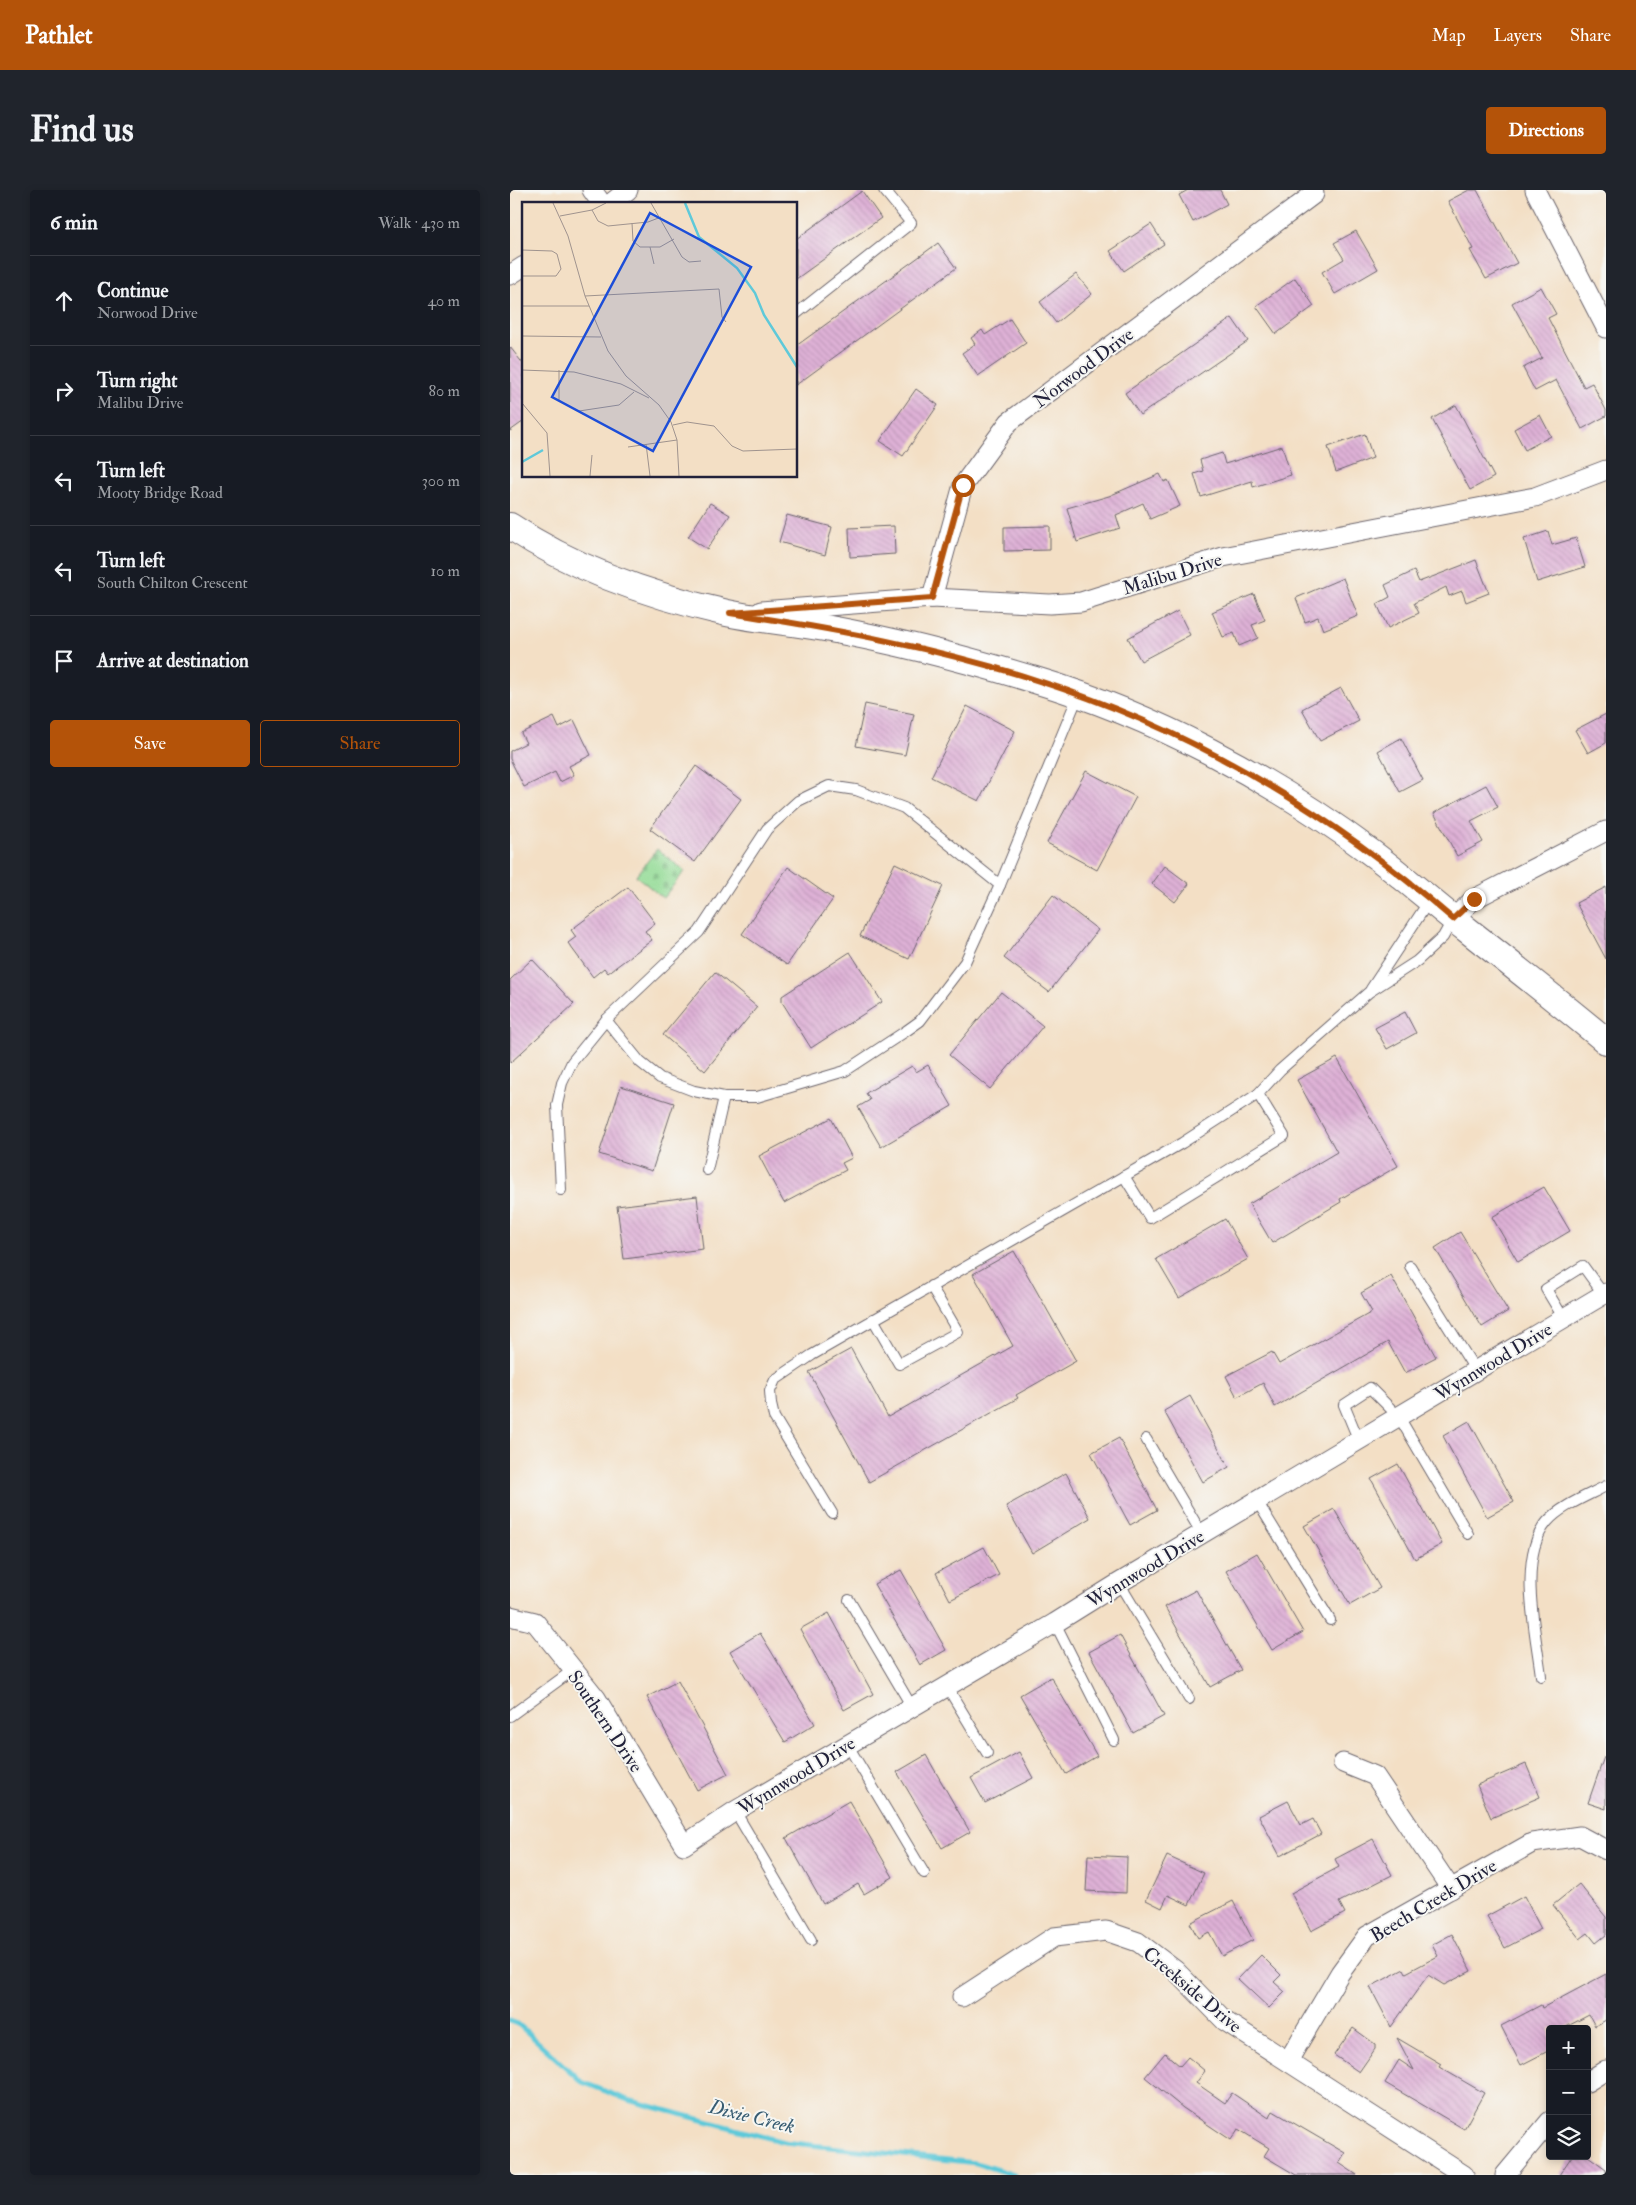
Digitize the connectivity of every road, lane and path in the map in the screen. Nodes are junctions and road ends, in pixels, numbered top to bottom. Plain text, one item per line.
1 (592, 190) edge
2 (628, 190) edge
3 (884, 190) edge
4 (1535, 190) edge
5 (1314, 194) dead end
6 (601, 202) edge
7 (613, 202) edge
8 (522, 267) edge
9 (510, 275) edge
10 (798, 312) edge
11 (1606, 328) edge
12 (1606, 470) edge
13 (510, 526) edge
14 (932, 598) junction
15 (730, 613) junction
16 (1078, 695) junction
17 (1606, 831) edge
18 (1000, 885) junction
19 (1430, 899) junction
20 (1453, 919) junction
21 (1369, 992) junction
22 (606, 1020) junction
23 (1606, 1041) edge
24 (1258, 1094) junction
25 (724, 1097) junction
26 (707, 1170) dead end
27 (1124, 1176) junction
28 (561, 1190) dead end
29 (1410, 1266) dead end
30 (931, 1286) junction
31 (1605, 1294) edge
32 (1564, 1319) junction
33 (873, 1320) junction
34 (1476, 1371) junction
35 (1398, 1417) junction
36 (1146, 1439) dead end
37 (1358, 1441) junction
38 (1606, 1486) edge
39 (1257, 1501) junction
40 (832, 1513) dead end
41 (1202, 1534) junction
42 (1468, 1534) dead end
43 (1119, 1583) junction
44 (849, 1600) dead end
45 (510, 1616) edge
46 (1330, 1620) dead end
47 (1055, 1623) junction
48 (573, 1670) junction
49 (1541, 1676) dead end
50 (946, 1685) junction
51 (1189, 1699) dead end
52 (912, 1707) junction
53 (510, 1716) edge
54 (1114, 1740) dead end
55 (847, 1744) junction
56 (987, 1753) dead end
57 (1343, 1764) dead end
58 (735, 1811) junction
59 (684, 1845) joint
60 (1606, 1850) edge
61 (924, 1874) dead end
62 (1451, 1888) junction
63 (811, 1940) dead end
64 (962, 1998) dead end
65 (1288, 2061) junction
66 (1606, 2070) edge
67 (1591, 2079) edge
68 (1546, 2126) edge
69 (1464, 2175) edge
70 (1505, 2175) edge

1 - 6 street
2 - 7 street
3 - 10 lane
4 - 11 street
5 - 14 street, Norwood Drive
8 - 9 street
12 - 14 street, Malibu Drive
13 - 15 main road
14 - 15 street, Malibu Drive
15 - 16 main road
16 - 18 lane
16 - 19 main road
17 - 20 street
18 - 22 lane
18 - 25 lane
19 - 20 main road
19 - 21 lane
20 - 21 lane
20 - 23 main road
21 - 24 lane
22 - 25 lane
22 - 28 lane
24 - 27 lane
24 - 27 lane
25 - 26 lane
27 - 30 lane
29 - 34 lane
30 - 33 lane
30 - 33 lane
31 - 32 street, Wynnwood Drive
31 - 32 lane
32 - 34 street, Wynnwood Drive
33 - 40 lane
34 - 35 street, Wynnwood Drive
35 - 37 street, Wynnwood Drive
35 - 37 lane
35 - 42 lane
36 - 41 lane
37 - 39 street, Wynnwood Drive
38 - 49 lane
39 - 41 street, Wynnwood Drive
39 - 46 lane
41 - 43 street, Wynnwood Drive
43 - 47 street, Wynnwood Drive
43 - 51 lane
44 - 52 lane
45 - 48 street, Southern Drive
47 - 50 street, Wynnwood Drive
47 - 54 lane
48 - 53 lane
48 - 59 street, Southern Drive
50 - 52 street, Wynnwood Drive
50 - 56 lane
52 - 55 street, Wynnwood Drive
55 - 58 street, Wynnwood Drive
55 - 61 lane
57 - 62 street
58 - 59 street, Wynnwood Drive
58 - 63 lane
60 - 62 street, Beech Creek Drive
62 - 65 street, Beech Creek Drive
64 - 65 street, Creekside Drive
65 - 69 street, Creekside Drive
66 - 67 street
68 - 70 street

